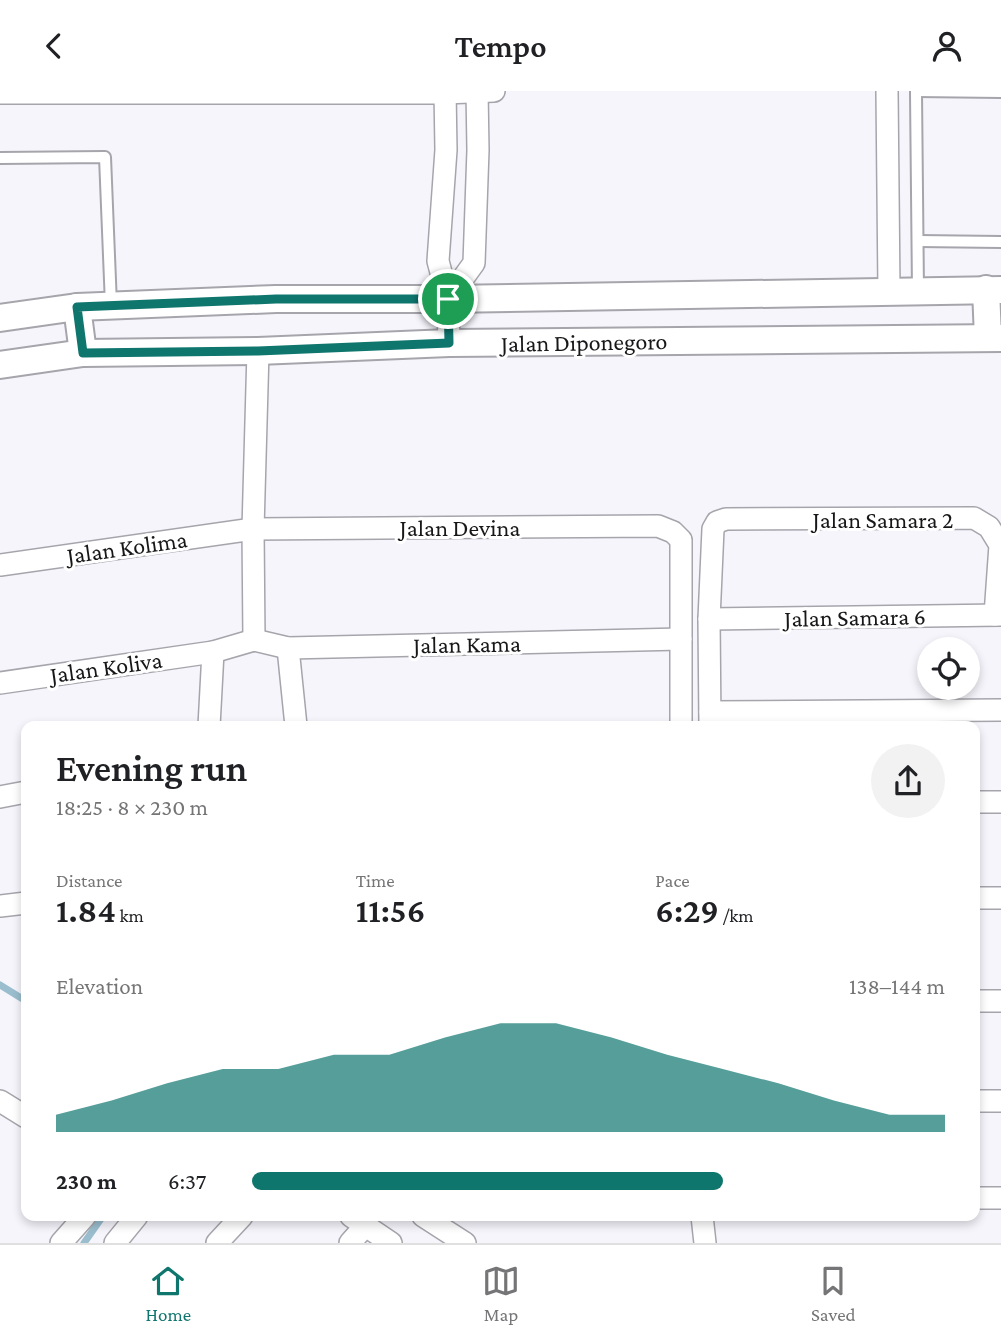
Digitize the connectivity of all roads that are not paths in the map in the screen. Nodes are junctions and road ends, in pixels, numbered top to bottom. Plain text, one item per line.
1 (477, 91) edge
2 (494, 91) edge
3 (887, 91) edge
4 (445, 92) edge
5 (916, 92) edge
6 (1001, 92) edge
7 (0, 93) edge
8 (0, 158) edge
9 (918, 241) junction
10 (1001, 242) edge
11 (994, 290) edge
12 (889, 291) junction
13 (918, 291) junction
14 (448, 299) junction
15 (111, 305) junction
16 (77, 307) junction
17 (0, 318) edge
18 (994, 338) edge
19 (449, 343) junction
20 (258, 351) junction
21 (83, 353) junction
22 (0, 365) edge
23 (253, 529) junction
24 (0, 565) edge
25 (998, 615) edge
26 (709, 619) junction
27 (681, 639) junction
28 (254, 640) junction
29 (288, 648) junction
30 (212, 652) junction
31 (0, 683) edge
32 (1001, 710) edge
33 (710, 719) edge
34 (209, 721) edge
35 (295, 721) edge
36 (681, 721) edge
37 (21, 793) edge
38 (0, 797) edge
39 (1001, 801) edge
40 (980, 802) edge
41 (980, 898) edge
42 (1001, 898) edge
43 (980, 1001) edge
44 (1001, 1002) edge
45 (0, 1101) edge
46 (980, 1101) edge
47 (1001, 1101) edge
48 (21, 1114) edge
49 (980, 1198) edge
50 (1001, 1198) edge
51 (81, 1221) edge
52 (133, 1221) edge
53 (237, 1221) edge
54 (358, 1221) edge
55 (431, 1221) edge
56 (703, 1221) edge
57 (61, 1243) edge
58 (115, 1243) edge
59 (217, 1243) edge
60 (350, 1243) edge
61 (391, 1243) edge
62 (465, 1243) edge
63 (705, 1243) edge

1 - 2 street
1 - 4 street
1 - 14 street
3 - 12 street
4 - 7 street
4 - 14 street
5 - 6 lane
5 - 9 lane
8 - 15 lane
9 - 10 lane
9 - 13 lane
11 - 13 street, Jalan Diponegoro
11 - 18 street
12 - 13 street, Jalan Diponegoro
12 - 14 street, Jalan Diponegoro
14 - 15 street, Jalan Diponegoro
14 - 19 street
15 - 16 street, Jalan Diponegoro
16 - 17 street, Jalan Diponegoro
16 - 21 street
18 - 19 street, Jalan Diponegoro
19 - 20 street, Jalan Diponegoro
20 - 21 street, Jalan Diponegoro
20 - 23 street
21 - 22 street, Jalan Diponegoro
23 - 24 street, Jalan Kolima
23 - 27 street, Jalan Devina
23 - 28 street
25 - 26 street, Jalan Samara 6
25 - 26 street, Jalan Samara 2
26 - 33 street
27 - 29 street, Jalan Kama
27 - 36 street
28 - 29 street, Jalan Kama
28 - 30 street, Jalan Koliva
29 - 35 street
30 - 31 street, Jalan Koliva
30 - 34 street
32 - 33 street
37 - 38 street
39 - 40 street
41 - 42 street
43 - 44 street
45 - 48 street
46 - 47 street
49 - 50 street
51 - 57 street
52 - 58 street
53 - 59 street
54 - 60 street
54 - 61 street
55 - 62 street
56 - 63 street

